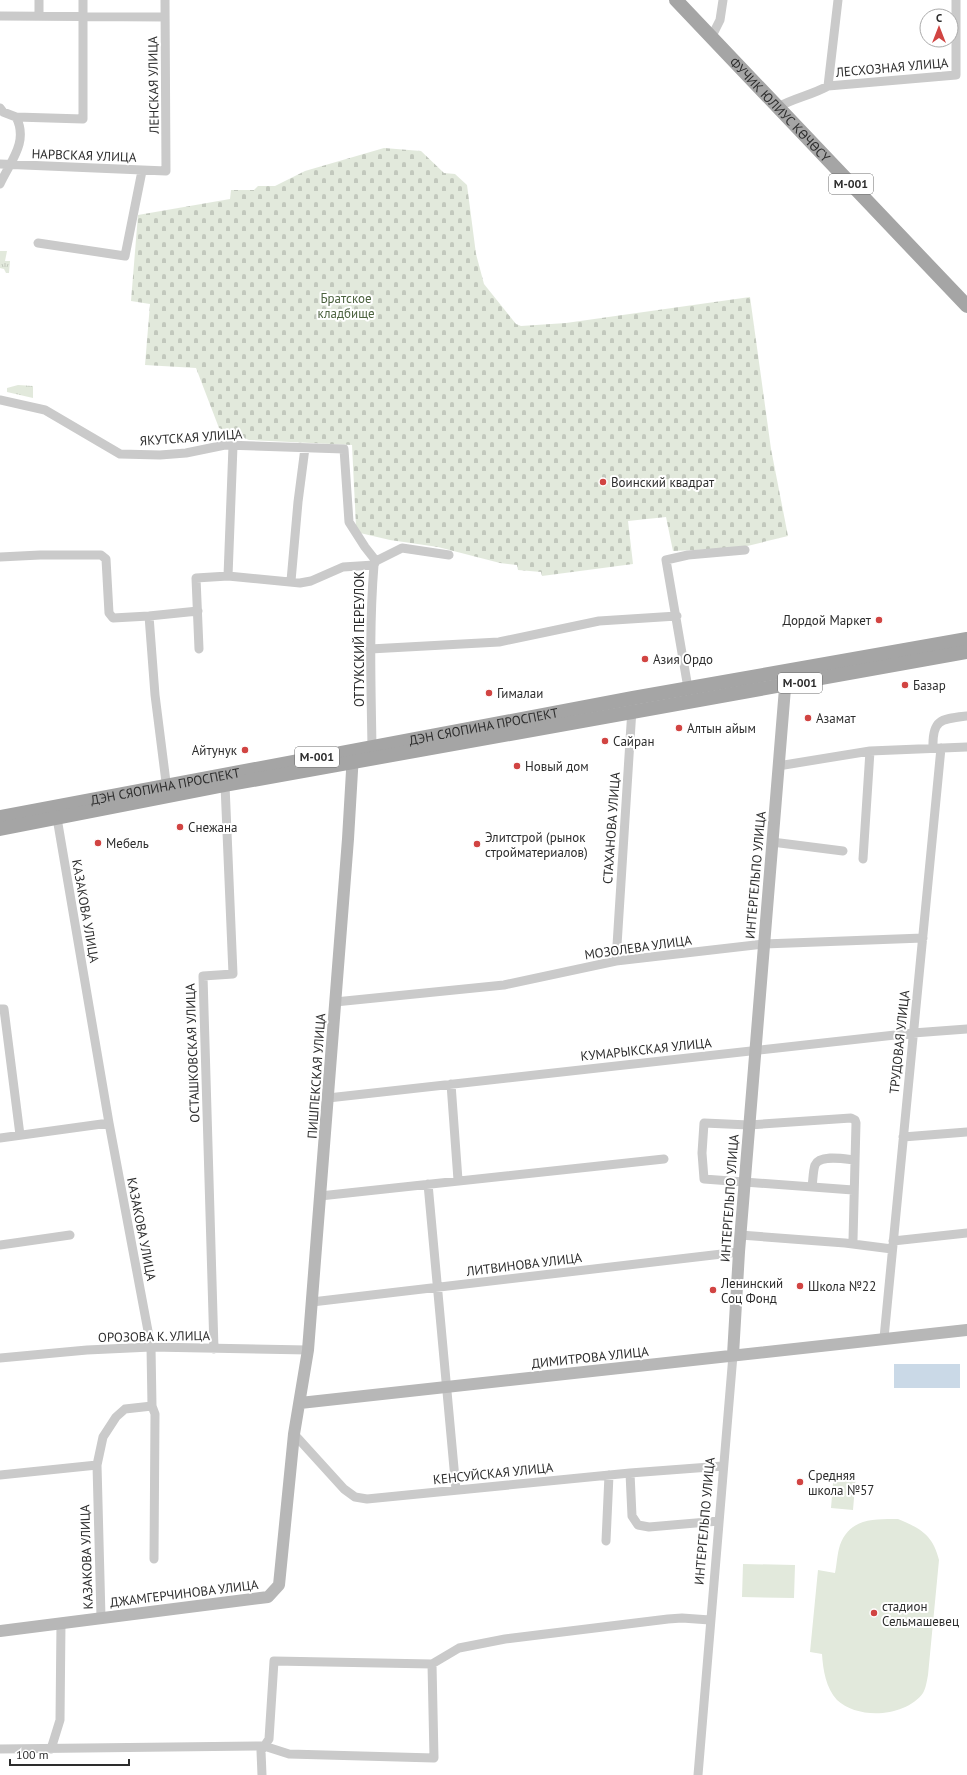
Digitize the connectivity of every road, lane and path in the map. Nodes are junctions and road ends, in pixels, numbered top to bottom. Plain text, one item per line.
1 (39, 0) edge
2 (83, 0) edge
3 (165, 0) edge
4 (676, 0) edge
5 (723, 0) edge
6 (838, 0) edge
7 (956, 0) edge
8 (0, 16) edge
9 (39, 16) junction
10 (83, 16) junction
11 (165, 17) junction
12 (711, 38) junction
13 (828, 86) junction
14 (778, 107) junction
15 (0, 108) edge
16 (16, 118) junction
17 (0, 164) edge
18 (10, 166) junction
19 (166, 170) joint
20 (142, 171) junction
21 (0, 184) edge
22 (38, 243) dead end
23 (967, 306) edge
24 (0, 400) edge
25 (233, 446) junction
26 (305, 448) junction
27 (745, 550) dead end
28 (449, 555) dead end
29 (0, 558) edge
30 (375, 563) junction
31 (228, 576) junction
32 (291, 581) junction
33 (198, 611) junction
34 (149, 616) junction
35 (677, 616) junction
36 (967, 639) edge
37 (200, 649) dead end
38 (370, 649) junction
39 (967, 652) edge
40 (786, 671) junction
41 (785, 686) junction
42 (688, 688) junction
43 (633, 698) junction
44 (632, 712) junction
45 (967, 716) edge
46 (372, 747) junction
47 (967, 747) edge
48 (937, 748) junction
49 (870, 751) junction
50 (353, 757) junction
51 (778, 766) junction
52 (225, 785) junction
53 (168, 791) junction
54 (0, 817) edge
55 (57, 818) junction
56 (0, 829) edge
57 (772, 842) junction
58 (843, 851) dead end
59 (863, 858) dead end
60 (923, 938) junction
61 (764, 944) junction
62 (616, 961) junction
63 (335, 1002) junction
64 (0, 1009) edge
65 (967, 1029) edge
66 (913, 1033) junction
67 (755, 1050) junction
68 (451, 1084) junction
69 (328, 1098) junction
70 (109, 1124) junction
71 (749, 1125) junction
72 (967, 1132) edge
73 (20, 1135) junction
74 (903, 1137) junction
75 (0, 1138) edge
76 (664, 1159) dead end
77 (855, 1160) junction
78 (458, 1180) junction
79 (745, 1182) junction
80 (428, 1184) junction
81 (812, 1187) junction
82 (854, 1190) junction
83 (320, 1196) junction
84 (967, 1233) edge
85 (70, 1235) dead end
86 (740, 1235) junction
87 (853, 1240) dead end
88 (0, 1245) edge
89 (893, 1245) junction
90 (739, 1252) junction
91 (438, 1288) junction
92 (312, 1302) junction
93 (967, 1330) edge
94 (884, 1338) junction
95 (151, 1347) junction
96 (214, 1349) junction
97 (308, 1350) junction
98 (733, 1355) junction
99 (0, 1358) edge
100 (447, 1387) junction
101 (300, 1402) junction
102 (152, 1406) junction
103 (294, 1434) junction
104 (96, 1465) junction
105 (723, 1466) junction
106 (630, 1473) junction
107 (0, 1475) edge
108 (609, 1475) junction
109 (456, 1490) junction
110 (718, 1520) junction
111 (606, 1541) dead end
112 (154, 1559) dead end
113 (101, 1617) junction
114 (710, 1620) junction
115 (61, 1623) junction
116 (0, 1631) edge
117 (432, 1664) junction
118 (264, 1746) junction
119 (0, 1749) edge
120 (51, 1749) junction
121 (262, 1775) edge
122 (698, 1775) edge

1 - 9 street
2 - 10 street
3 - 11 street, ЛЕНСКАЯ УЛИЦА
4 - 12 main road, ФУЧИК ЮЛИУС КӨЧӨСҮ / М-001
5 - 12 street
6 - 13 street
7 - 13 street, ЛЕСХОЗНАЯ УЛИЦА
8 - 9 street
9 - 10 street
10 - 11 street
10 - 16 street
11 - 19 street, ЛЕНСКАЯ УЛИЦА
12 - 14 main road, ФУЧИК ЮЛИУС КӨЧӨСҮ / М-001
13 - 14 street
14 - 23 main road, ФУЧИК ЮЛИУС КӨЧӨСҮ / М-001
15 - 16 street
16 - 18 street
17 - 18 street, НАРВСКАЯ УЛИЦА
18 - 20 street, НАРВСКАЯ УЛИЦА
18 - 21 street
19 - 20 street, НАРВСКАЯ УЛИЦА
20 - 22 street
24 - 25 street, ЯКУТСКАЯ УЛИЦА
25 - 26 street, ЯКУТСКАЯ УЛИЦА
25 - 31 street
26 - 30 street, ЯКУТСКАЯ УЛИЦА
26 - 32 street
27 - 35 street
28 - 30 street
29 - 34 street
30 - 32 street, ОТТУКСКИЙ ПЕРЕУЛОК
30 - 38 street, ОТТУКСКИЙ ПЕРЕУЛОК
31 - 32 street, ОТТУКСКИЙ ПЕРЕУЛОК
31 - 33 street, ОТТУКСКИЙ ПЕРЕУЛОК
33 - 34 street
33 - 37 street, ОТТУКСКИЙ ПЕРЕУЛОК
34 - 53 street
35 - 38 street
35 - 42 street
36 - 40 main road, ДЭН СЯОПИНА ПРОСПЕКТ / M-001
38 - 46 street, ОТТУКСКИЙ ПЕРЕУЛОК
39 - 41 main road, ДЭН СЯОПИНА ПРОСПЕКТ / M-001
40 - 41 street, ИНТЕРГЕЛЬПО УЛИЦА
40 - 42 main road, ДЭН СЯОПИНА ПРОСПЕКТ / M-001
41 - 44 main road, ДЭН СЯОПИНА ПРОСПЕКТ / M-001
41 - 51 street, ИНТЕРГЕЛЬПО УЛИЦА
42 - 43 main road, ДЭН СЯОПИНА ПРОСПЕКТ / M-001
43 - 44 street, СТАХАНОВА УЛИЦА
43 - 46 main road, ДЭН СЯОПИНА ПРОСПЕКТ / M-001
44 - 50 main road, ДЭН СЯОПИНА ПРОСПЕКТ / M-001
44 - 62 street, СТАХАНОВА УЛИЦА
45 - 48 street, ТРУДОВАЯ УЛИЦА
46 - 50 main road, ДЭН СЯОПИНА ПРОСПЕКТ / M-001
47 - 48 street
48 - 49 street
48 - 60 street, ТРУДОВАЯ УЛИЦА
49 - 51 street
49 - 59 street
50 - 52 main road, ДЭН СЯОПИНА ПРОСПЕКТ / M-001
50 - 53 main road, ДЭН СЯОПИНА ПРОСПЕКТ / M-001
50 - 63 street, ПИШПЕКСКАЯ УЛИЦА
51 - 57 street, ИНТЕРГЕЛЬПО УЛИЦА
52 - 53 main road, ДЭН СЯОПИНА ПРОСПЕКТ / M-001
52 - 96 street, ОСТАШКОВСКАЯ УЛИЦА
53 - 54 main road, ДЭН СЯОПИНА ПРОСПЕКТ / M-001
53 - 55 main road, ДЭН СЯОПИНА ПРОСПЕКТ / M-001
55 - 56 main road, ДЭН СЯОПИНА ПРОСПЕКТ / M-001
55 - 70 street, КАЗАКОВА УЛИЦА
57 - 58 street
57 - 61 street, ИНТЕРГЕЛЬПО УЛИЦА
60 - 61 street, МОЗОЛЕВА УЛИЦА
60 - 66 street, ТРУДОВАЯ УЛИЦА
61 - 62 street, МОЗОЛЕВА УЛИЦА
61 - 67 street, ИНТЕРГЕЛЬПО УЛИЦА
62 - 63 street, МОЗОЛЕВА УЛИЦА
63 - 69 street, ПИШПЕКСКАЯ УЛИЦА
64 - 73 street
65 - 66 street, КУМАРЫКСКАЯ УЛИЦА
66 - 67 street, КУМАРЫКСКАЯ УЛИЦА
66 - 74 street, ТРУДОВАЯ УЛИЦА
67 - 68 street, КУМАРЫКСКАЯ УЛИЦА
67 - 71 street, ИНТЕРГЕЛЬПО УЛИЦА
68 - 69 street, КУМАРЫКСКАЯ УЛИЦА
68 - 78 street
69 - 83 street, ПИШПЕКСКАЯ УЛИЦА
70 - 73 street
70 - 95 street, КАЗАКОВА УЛИЦА
71 - 77 street
71 - 79 street, ИНТЕРГЕЛЬПО УЛИЦА
71 - 79 street
72 - 74 street
73 - 75 street
74 - 89 street, ТРУДОВАЯ УЛИЦА
76 - 78 street
77 - 81 street
77 - 82 street
78 - 80 street
79 - 81 street
79 - 86 street, ИНТЕРГЕЛЬПО УЛИЦА
80 - 83 street
80 - 91 street
81 - 82 street
82 - 87 street
83 - 92 street, ПИШПЕКСКАЯ УЛИЦА
84 - 89 street
85 - 88 street
86 - 89 street
86 - 90 street, ИНТЕРГЕЛЬПО УЛИЦА
89 - 94 street, ТРУДОВАЯ УЛИЦА
90 - 91 street, ЛИТВИНОВА УЛИЦА
90 - 98 street, ИНТЕРГЕЛЬПО УЛИЦА
91 - 92 street, ЛИТВИНОВА УЛИЦА
91 - 100 street
92 - 97 street, ПИШПЕКСКАЯ УЛИЦА
93 - 94 street, ДИМИТРОВА УЛИЦА
94 - 98 street, ДИМИТРОВА УЛИЦА
95 - 96 street, ОРОЗОВА К. УЛИЦА
95 - 99 street, ОРОЗОВА К. УЛИЦА
95 - 102 street, КАЗАКОВА УЛИЦА
96 - 97 street, ОРОЗОВА К. УЛИЦА
97 - 101 street, ПИШПЕКСКАЯ УЛИЦА
98 - 100 street, ДИМИТРОВА УЛИЦА
98 - 105 street, ИНТЕРГЕЛЬПО УЛИЦА
100 - 101 street, ДИМИТРОВА УЛИЦА
100 - 109 street
101 - 103 street, ДЖАМГЕРЧИНОВА УЛИЦА
102 - 104 street, КАЗАКОВА УЛИЦА
102 - 112 street
103 - 109 street, КЕНСУЙСКАЯ УЛИЦА
103 - 113 street, ДЖАМГЕРЧИНОВА УЛИЦА
104 - 107 street
104 - 113 street, КАЗАКОВА УЛИЦА
105 - 106 street, КЕНСУЙСКАЯ УЛИЦА
105 - 110 street, ИНТЕРГЕЛЬПО УЛИЦА
106 - 108 street, КЕНСУЙСКАЯ УЛИЦА
106 - 110 street
108 - 109 street, КЕНСУЙСКАЯ УЛИЦА
108 - 111 street
110 - 114 street, ИНТЕРГЕЛЬПО УЛИЦА
113 - 115 street, ДЖАМГЕРЧИНОВА УЛИЦА
114 - 117 street
114 - 122 street, ИНТЕРГЕЛЬПО УЛИЦА
115 - 116 street, ДЖАМГЕРЧИНОВА УЛИЦА
115 - 120 street
117 - 118 street
117 - 118 street
118 - 120 street
118 - 121 street
119 - 120 street

